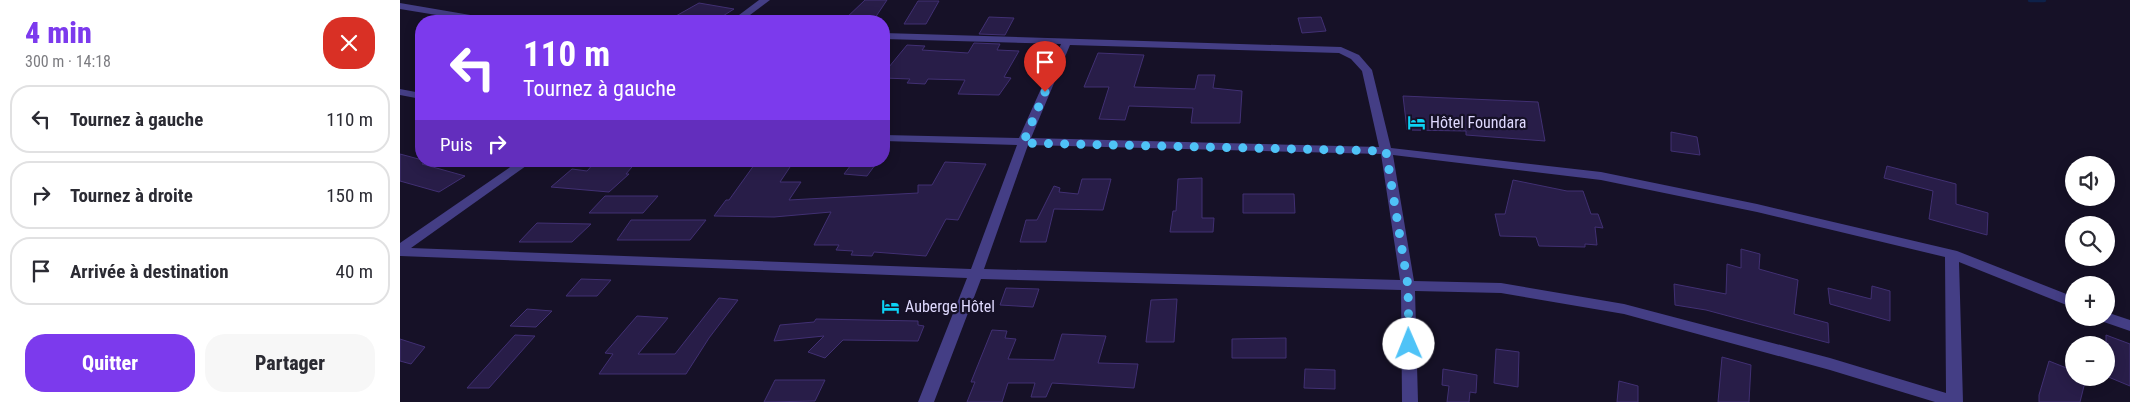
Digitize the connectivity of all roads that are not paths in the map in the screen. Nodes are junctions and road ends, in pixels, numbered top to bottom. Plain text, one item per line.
1 (766, 0) edge
2 (400, 6) edge
3 (453, 15) edge
4 (745, 15) edge
5 (890, 36) edge
6 (1067, 41) junction
7 (400, 92) edge
8 (415, 95) edge
9 (890, 138) edge
10 (1023, 143) junction
11 (1386, 151) junction
12 (518, 167) edge
13 (400, 250) edge
14 (1952, 254) junction
15 (976, 274) junction
16 (1408, 286) junction
17 (2065, 299) edge
18 (2115, 320) edge
19 (2130, 326) edge
20 (926, 402) edge
21 (1410, 402) edge
22 (1955, 402) edge

1 - 4 street
2 - 3 street
5 - 6 street
6 - 10 street
6 - 11 street
7 - 8 street
9 - 10 street
10 - 11 street
10 - 15 street
11 - 14 street
11 - 16 street
12 - 13 street
13 - 15 street
14 - 17 street
14 - 22 street
15 - 16 street
15 - 20 street
16 - 21 street
16 - 22 street
18 - 19 street

